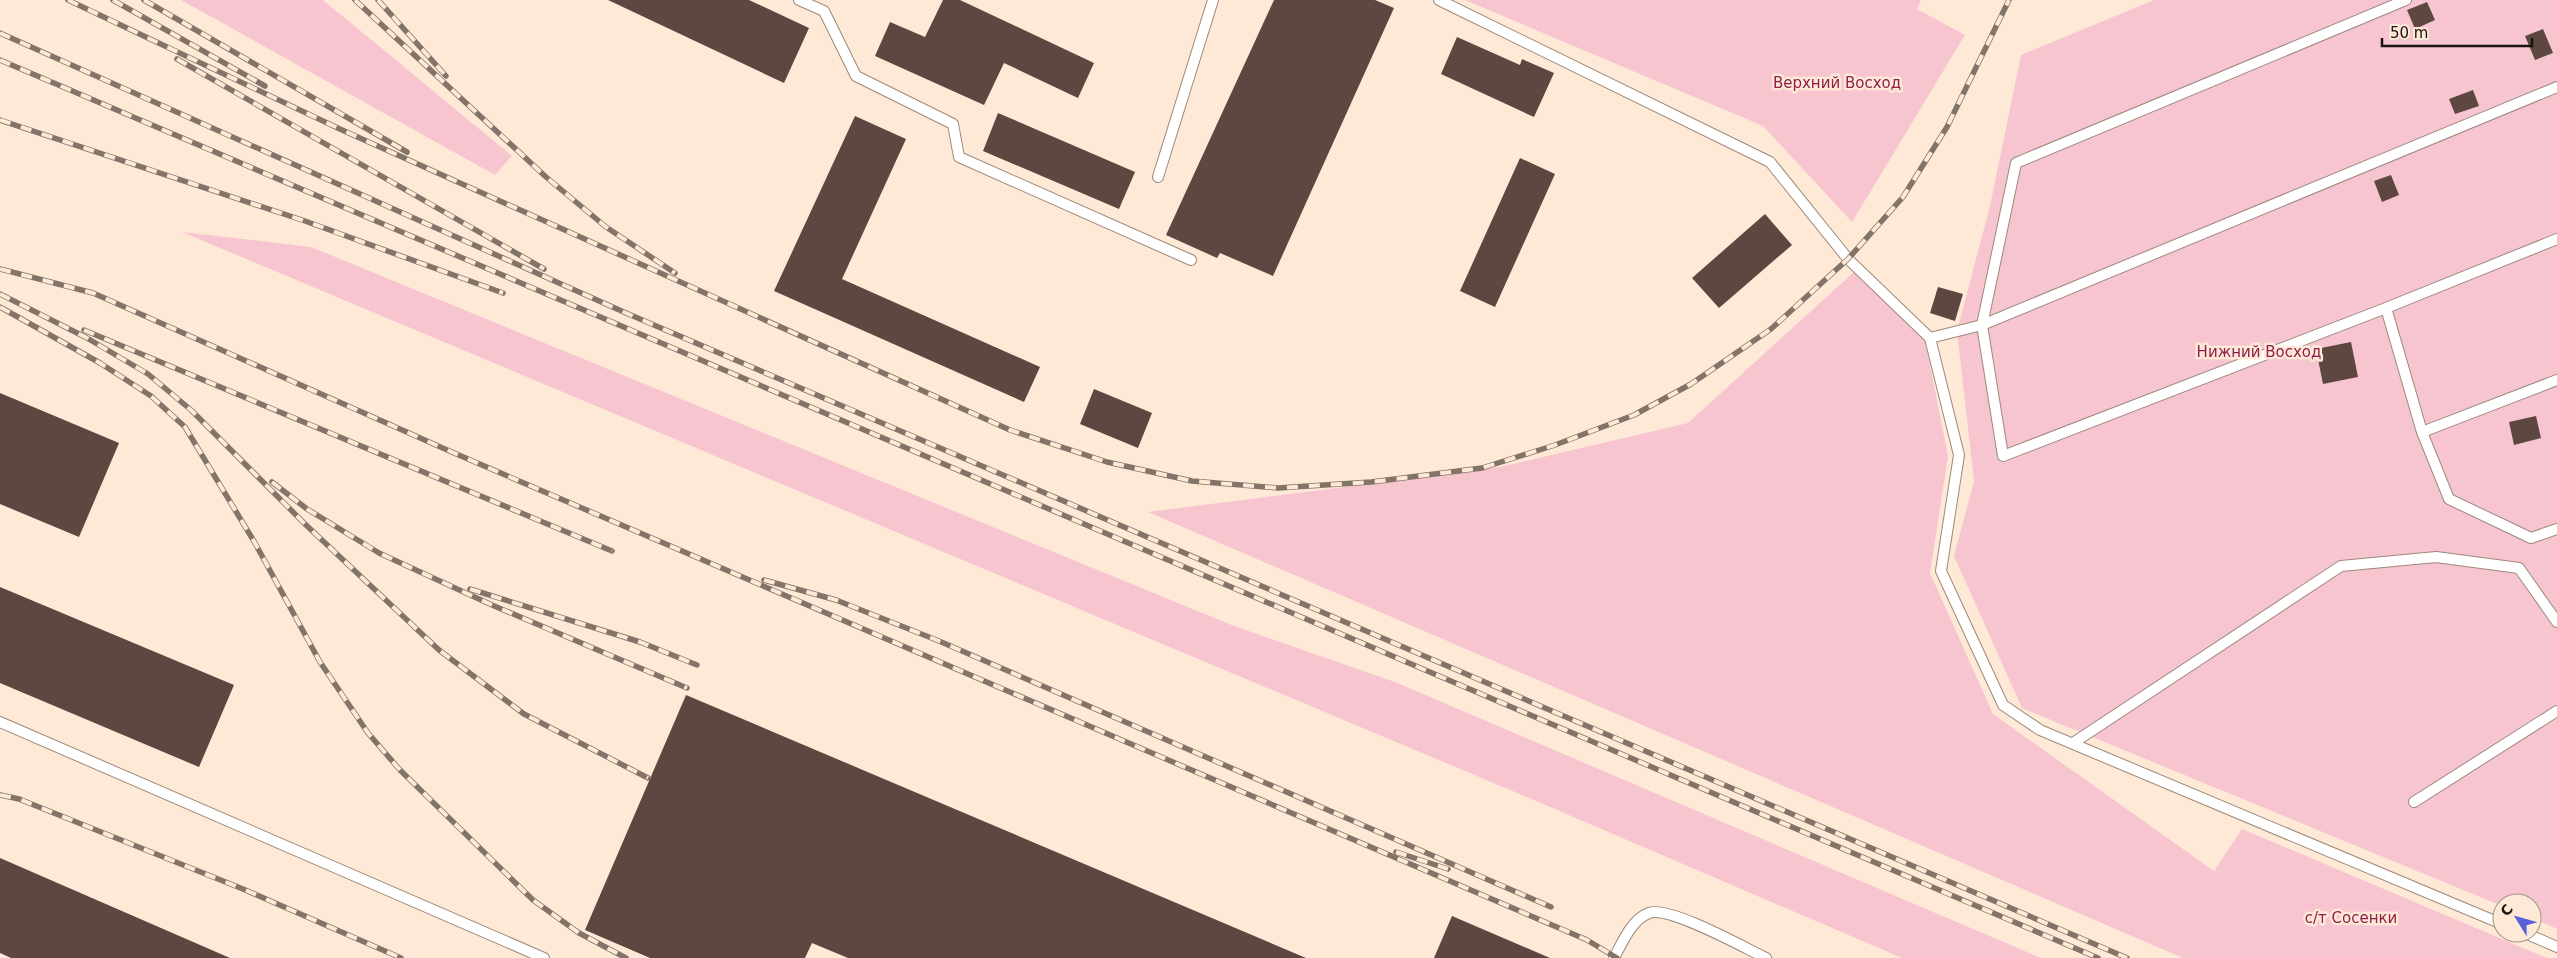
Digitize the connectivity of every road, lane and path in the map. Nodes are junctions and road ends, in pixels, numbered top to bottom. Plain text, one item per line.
1 (800, 0) edge
2 (1213, 0) edge
3 (1440, 0) edge
4 (2406, 0) edge
5 (2557, 87) edge
6 (1158, 178) dead end
7 (2557, 239) edge
8 (1191, 260) dead end
9 (2386, 308) junction
10 (1982, 325) junction
11 (1930, 338) junction
12 (2557, 380) edge
13 (2422, 432) junction
14 (2557, 528) edge
15 (2557, 622) edge
16 (2557, 712) edge
17 (0, 722) edge
18 (2072, 744) junction
19 (2414, 802) dead end
20 (2492, 920) edge
21 (2542, 940) edge
22 (2557, 947) edge
23 (544, 958) edge
24 (1614, 958) edge
25 (1766, 958) edge

1 - 8 lane
2 - 6 lane
3 - 11 lane
4 - 10 lane
5 - 10 lane
7 - 9 lane
9 - 10 lane
9 - 13 lane
10 - 11 lane
11 - 18 lane
12 - 13 lane
13 - 14 lane
15 - 18 lane
16 - 19 lane
17 - 23 lane
18 - 20 lane
21 - 22 lane
24 - 25 lane

